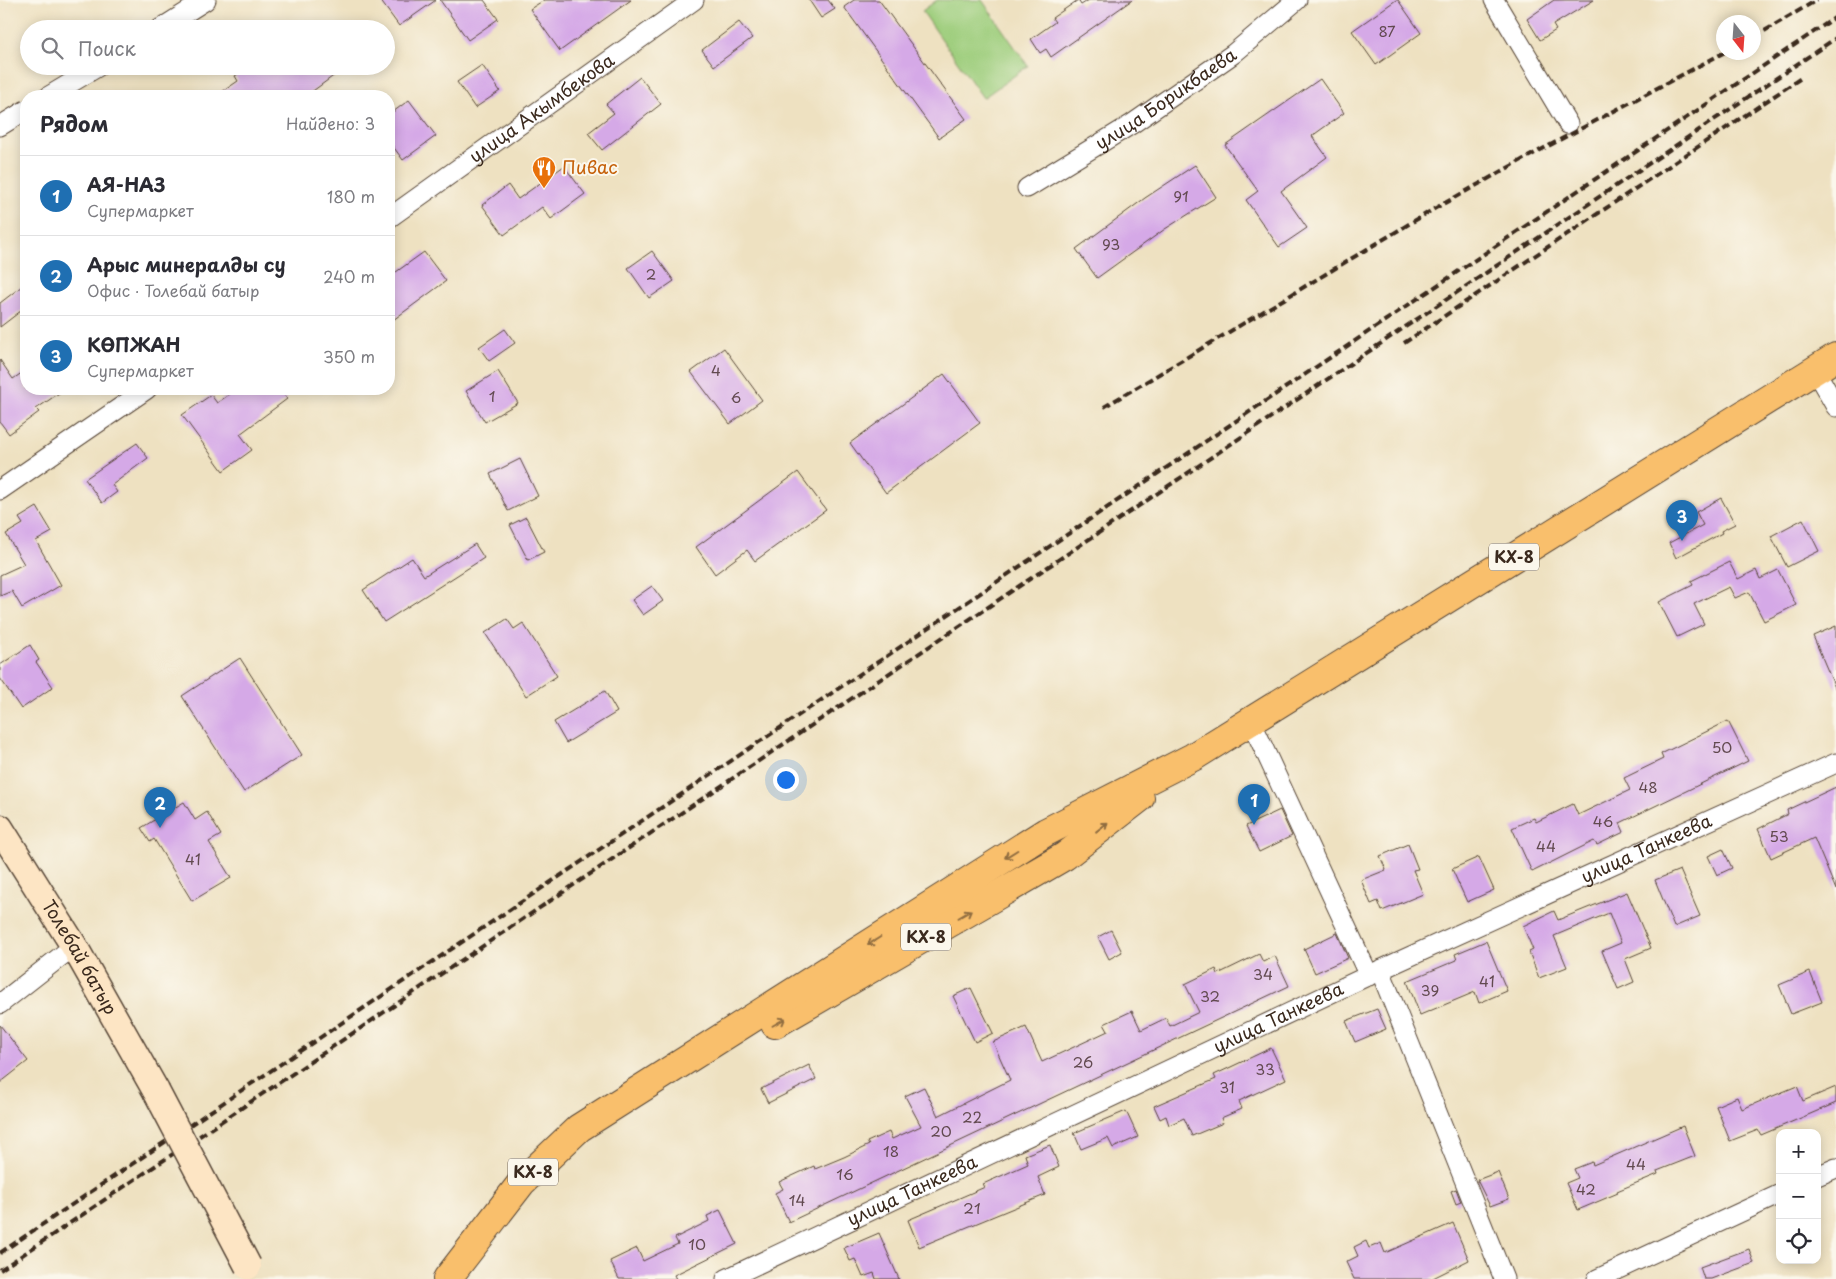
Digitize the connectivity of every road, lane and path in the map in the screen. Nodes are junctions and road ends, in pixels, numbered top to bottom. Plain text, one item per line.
1 (206, 0) edge
2 (694, 0) edge
3 (1297, 0) edge
4 (1494, 0) edge
5 (174, 20) edge
6 (84, 75) edge
7 (59, 90) edge
8 (20, 114) edge
9 (1568, 124) dead end
10 (0, 126) edge
11 (1027, 188) dead end
12 (395, 214) edge
13 (1826, 364) edge
14 (138, 395) edge
15 (1836, 407) edge
16 (0, 490) edge
17 (1251, 721) junction
18 (1193, 757) junction
19 (1836, 763) edge
20 (0, 828) edge
21 (1046, 832) junction
22 (1065, 856) junction
23 (74, 946) junction
24 (1374, 973) junction
25 (0, 1004) edge
26 (641, 1088) junction
27 (1836, 1168) edge
28 (1821, 1174) edge
29 (1776, 1196) edge
30 (251, 1272) edge
31 (447, 1279) edge
32 (726, 1279) edge
33 (1504, 1279) edge
34 (1597, 1279) edge

1 - 5 street
2 - 12 street, улица Акымбекова
3 - 11 street, улица Борикбаева
4 - 9 street
6 - 7 street
8 - 10 street
13 - 15 street
13 - 17 main road, КХ-8
14 - 16 street
17 - 18 main road, КХ-8
17 - 24 street
18 - 21 main road, КХ-8
22 -> 18 main road, КХ-8
19 - 24 street, улица Танкеева
20 - 23 main road, Толебай батыр
21 - 22 main road
21 -> 26 main road, КХ-8
26 -> 22 main road, КХ-8
23 - 25 street
23 - 30 main road, Толебай батыр, bridge
24 - 32 street, улица Танкеева
24 - 33 street
26 - 31 main road, КХ-8
27 - 28 street
29 - 34 street

